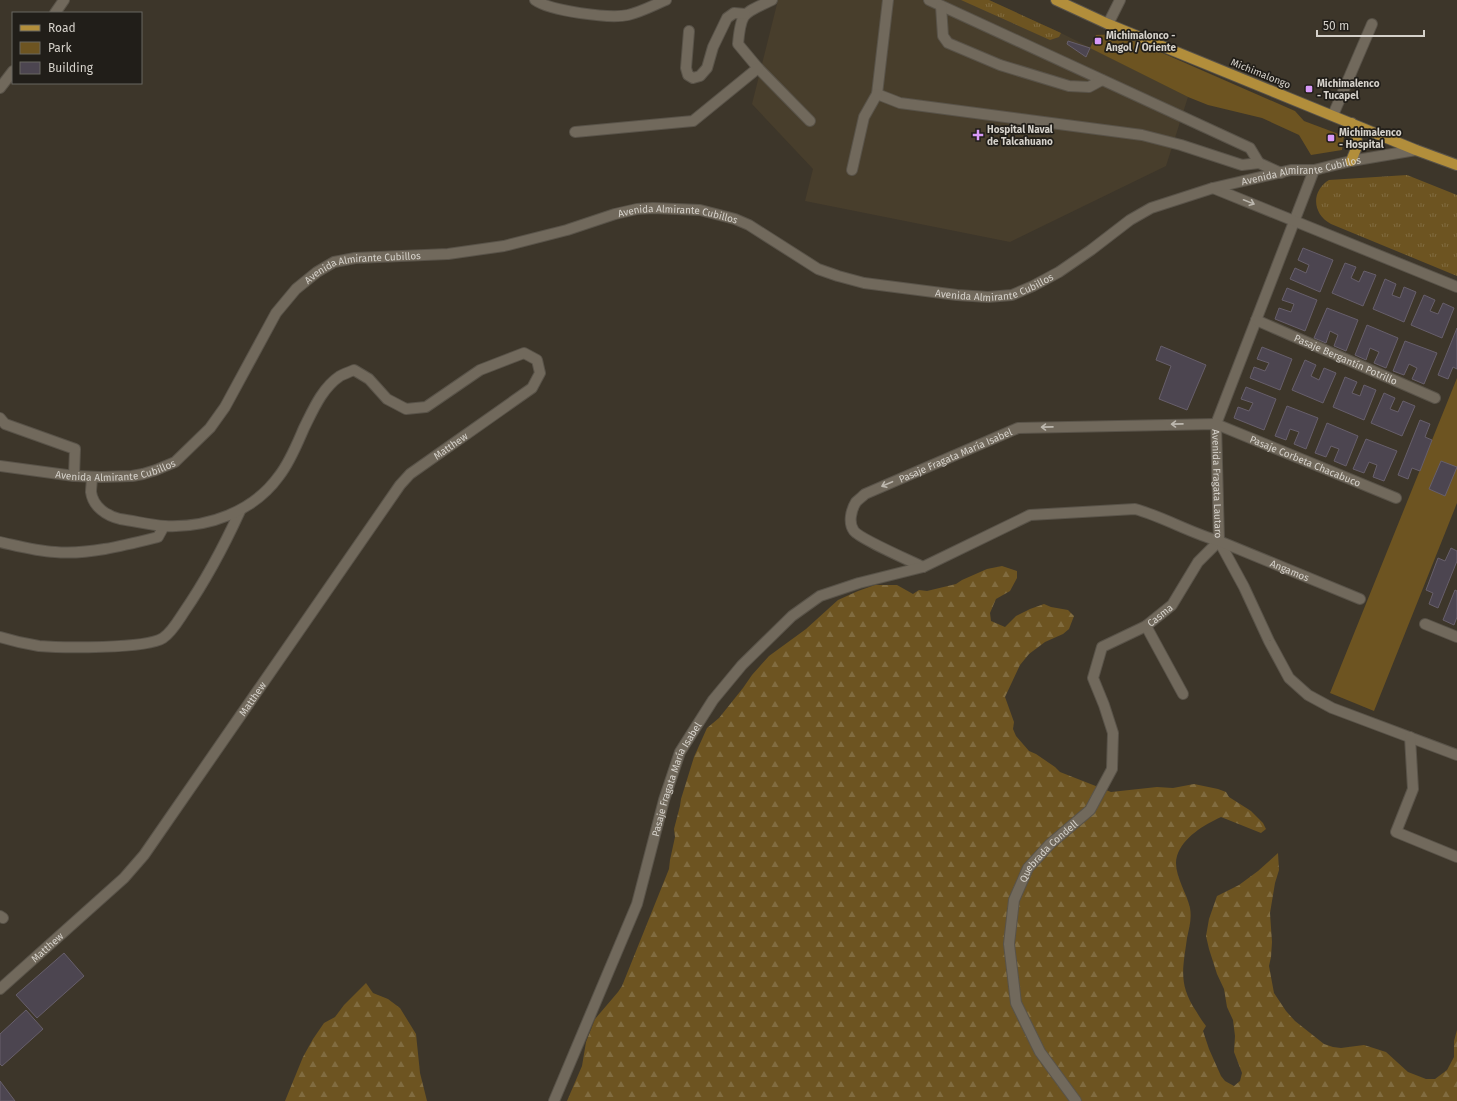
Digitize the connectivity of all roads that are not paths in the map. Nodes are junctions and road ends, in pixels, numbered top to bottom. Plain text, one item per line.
1 (64, 0) edge
2 (535, 0) edge
3 (666, 0) edge
4 (772, 0) edge
5 (888, 0) edge
6 (929, 0) edge
7 (1056, 0) edge
8 (1120, 0) edge
9 (941, 6) junction
10 (56, 12) edge
11 (745, 14) junction
12 (1108, 24) junction
13 (1372, 24) dead end
14 (689, 31) dead end
15 (758, 68) junction
16 (12, 72) edge
17 (1102, 80) junction
18 (0, 88) edge
19 (877, 94) junction
20 (1333, 115) junction
21 (810, 121) dead end
22 (1352, 123) junction
23 (575, 132) dead end
24 (1416, 150) junction
25 (1351, 161) junction
26 (1259, 163) junction
27 (1457, 165) edge
28 (852, 170) dead end
29 (1314, 170) junction
30 (1281, 173) junction
31 (1213, 188) junction
32 (1295, 220) junction
33 (1457, 287) edge
34 (1256, 320) junction
35 (1436, 398) dead end
36 (0, 418) edge
37 (1216, 424) junction
38 (0, 466) edge
39 (74, 476) junction
40 (92, 477) junction
41 (1396, 498) dead end
42 (240, 511) junction
43 (164, 526) junction
44 (1219, 541) junction
45 (0, 542) edge
46 (923, 567) junction
47 (1360, 599) dead end
48 (1425, 624) dead end
49 (1146, 626) junction
50 (0, 637) edge
51 (1457, 637) edge
52 (1183, 694) dead end
53 (1410, 737) junction
54 (1457, 755) edge
55 (1457, 857) edge
56 (0, 989) edge
57 (554, 1101) edge
58 (1076, 1101) edge

1 - 10 street
2 - 3 street
4 - 11 street
5 - 19 street
6 - 9 street
7 - 12 main road, Michimalongo
8 - 12 street
9 - 17 street
9 - 17 street
11 - 14 street
11 - 15 street
12 - 20 main road, Michimalongo
13 - 20 street
15 - 21 street
15 - 23 street
16 - 18 street
17 - 26 street
19 - 26 street
19 - 28 street
20 - 22 main road, Michimalongo
22 - 24 main road, Michimalongo
22 - 25 main road
24 - 25 street, Avenida Almirante Cubillos
24 - 27 main road, Michimalongo
25 - 29 street, Avenida Almirante Cubillos
26 - 30 street
29 - 30 street, Avenida Almirante Cubillos
29 - 32 street, Avenida Fragata Lautaro
30 - 31 street, Avenida Almirante Cubillos
31 -> 32 street
31 - 40 street, Avenida Almirante Cubillos
32 - 33 street
32 - 34 street, Avenida Fragata Lautaro
34 - 35 street, Pasaje Bergantín Potrillo
34 - 37 street, Avenida Fragata Lautaro
36 - 39 street
37 - 41 street, Pasaje Corbeta Chacabuco
37 - 44 street, Avenida Fragata Lautaro
37 -> 46 street, Pasaje Fragata María Isabel
38 - 39 street, Avenida Almirante Cubillos
39 - 40 street, Avenida Almirante Cubillos
40 - 43 street, Matthew
42 - 43 street, Matthew
42 - 50 street
42 - 56 street, Matthew
43 - 45 street
44 - 46 street, Pasaje Fragata María Isabel
44 - 47 street, Angamos
44 - 49 street, Casma
44 - 53 street, Avenida Fragata Lautaro
46 - 57 street, Pasaje Fragata María Isabel
48 - 51 street
49 - 52 street, Casma
49 - 58 street, Quebrada Condell
53 - 54 street, Avenida Fragata Lautaro
53 - 55 street

